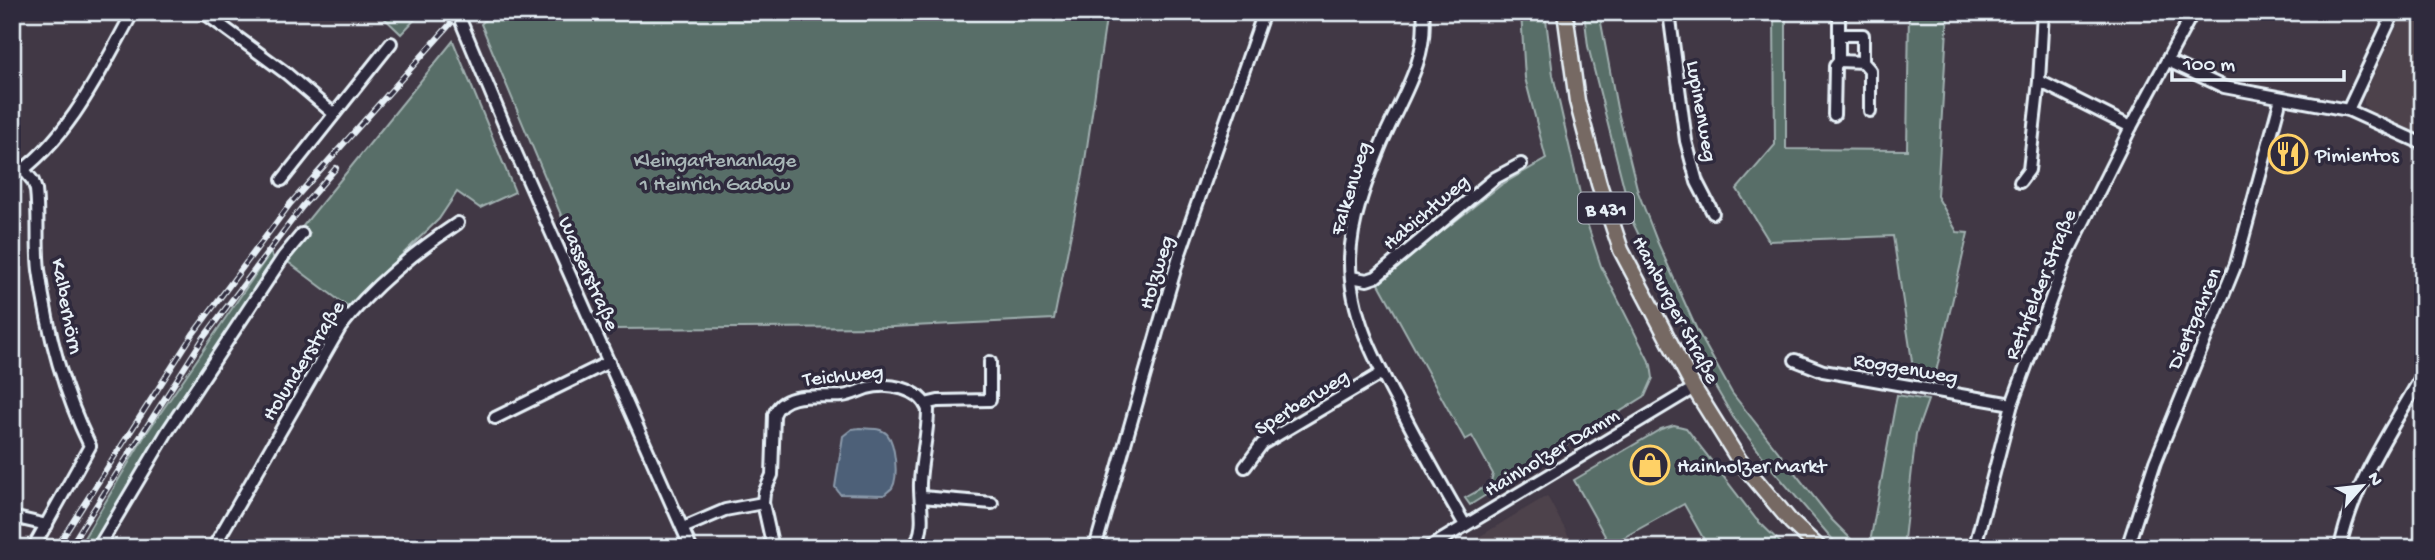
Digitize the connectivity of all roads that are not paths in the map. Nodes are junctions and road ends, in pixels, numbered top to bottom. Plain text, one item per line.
1 (133, 12) edge
2 (203, 12) edge
3 (457, 12) edge
4 (1264, 12) edge
5 (1423, 12) edge
6 (1565, 12) edge
7 (1669, 12) edge
8 (1839, 12) edge
9 (2043, 12) edge
10 (2193, 12) edge
11 (2394, 12) edge
12 (1839, 35) junction
13 (391, 43) dead end
14 (1839, 61) junction
15 (2168, 61) junction
16 (1863, 62) junction
17 (2039, 81) junction
18 (2281, 98) junction
19 (2348, 110) junction
20 (1870, 111) dead end
21 (334, 114) junction
22 (1834, 115) dead end
23 (2132, 127) junction
24 (2423, 144) edge
25 (1521, 164) dead end
26 (24, 170) junction
27 (12, 178) edge
28 (282, 180) dead end
29 (2020, 182) dead end
30 (1713, 213) dead end
31 (458, 223) dead end
32 (302, 233) dead end
33 (1351, 277) junction
34 (1795, 360) dead end
35 (609, 362) junction
36 (990, 362) dead end
37 (1382, 373) junction
38 (2423, 374) edge
39 (1694, 388) junction
40 (925, 404) junction
41 (2012, 404) junction
42 (495, 418) dead end
43 (1245, 467) dead end
44 (922, 496) junction
45 (763, 503) junction
46 (992, 503) dead end
47 (12, 517) edge
48 (47, 525) junction
49 (1465, 525) junction
50 (683, 528) junction
51 (33, 548) edge
52 (98, 548) edge
53 (213, 548) edge
54 (691, 548) edge
55 (773, 548) edge
56 (913, 548) edge
57 (1095, 548) edge
58 (1428, 548) edge
59 (1819, 548) edge
60 (1978, 548) edge
61 (2127, 548) edge
62 (2340, 548) edge

1 - 26 street
2 - 21 street
3 - 35 street, Wasserstraße
4 - 57 street, Holzweg
5 - 33 street, Falkenweg
6 - 39 main road, Hamburger Straße / B 431
7 - 30 street, Lupinenweg
8 - 12 street
9 - 17 street
10 - 15 street, Rethfelder Straße
11 - 19 street
12 - 14 street
12 - 16 street
13 - 21 street
14 - 16 street
14 - 22 street
15 - 18 street
15 - 23 street, Rethfelder Straße
16 - 20 street
17 - 23 street
17 - 29 street
18 - 19 street
18 - 61 street, Diertgahren
19 - 24 street
21 - 28 street
23 - 41 street, Rethfelder Straße
25 - 33 street, Habichtweg
26 - 27 street
26 - 48 street, Kalberhörn
31 - 53 street, Holunderstraße
32 - 52 street
33 - 37 street, Falkenweg
34 - 41 street, Roggenweg
35 - 42 street
35 - 50 street, Wasserstraße
36 - 40 street
37 - 43 street, Sperberweg
37 - 49 street, Falkenweg
38 - 62 street
39 - 49 street, Hainholzer Damm
39 - 59 main road, Hamburger Straße / B 431
40 - 44 street
40 - 45 street, Teichweg
41 - 60 street, Rethfelder Straße
44 - 46 street
44 - 56 street
45 - 50 street
45 - 55 street, Teichweg
47 - 48 street
48 - 51 street
49 - 58 street, Hainholzer Damm
50 - 54 street, Wasserstraße

